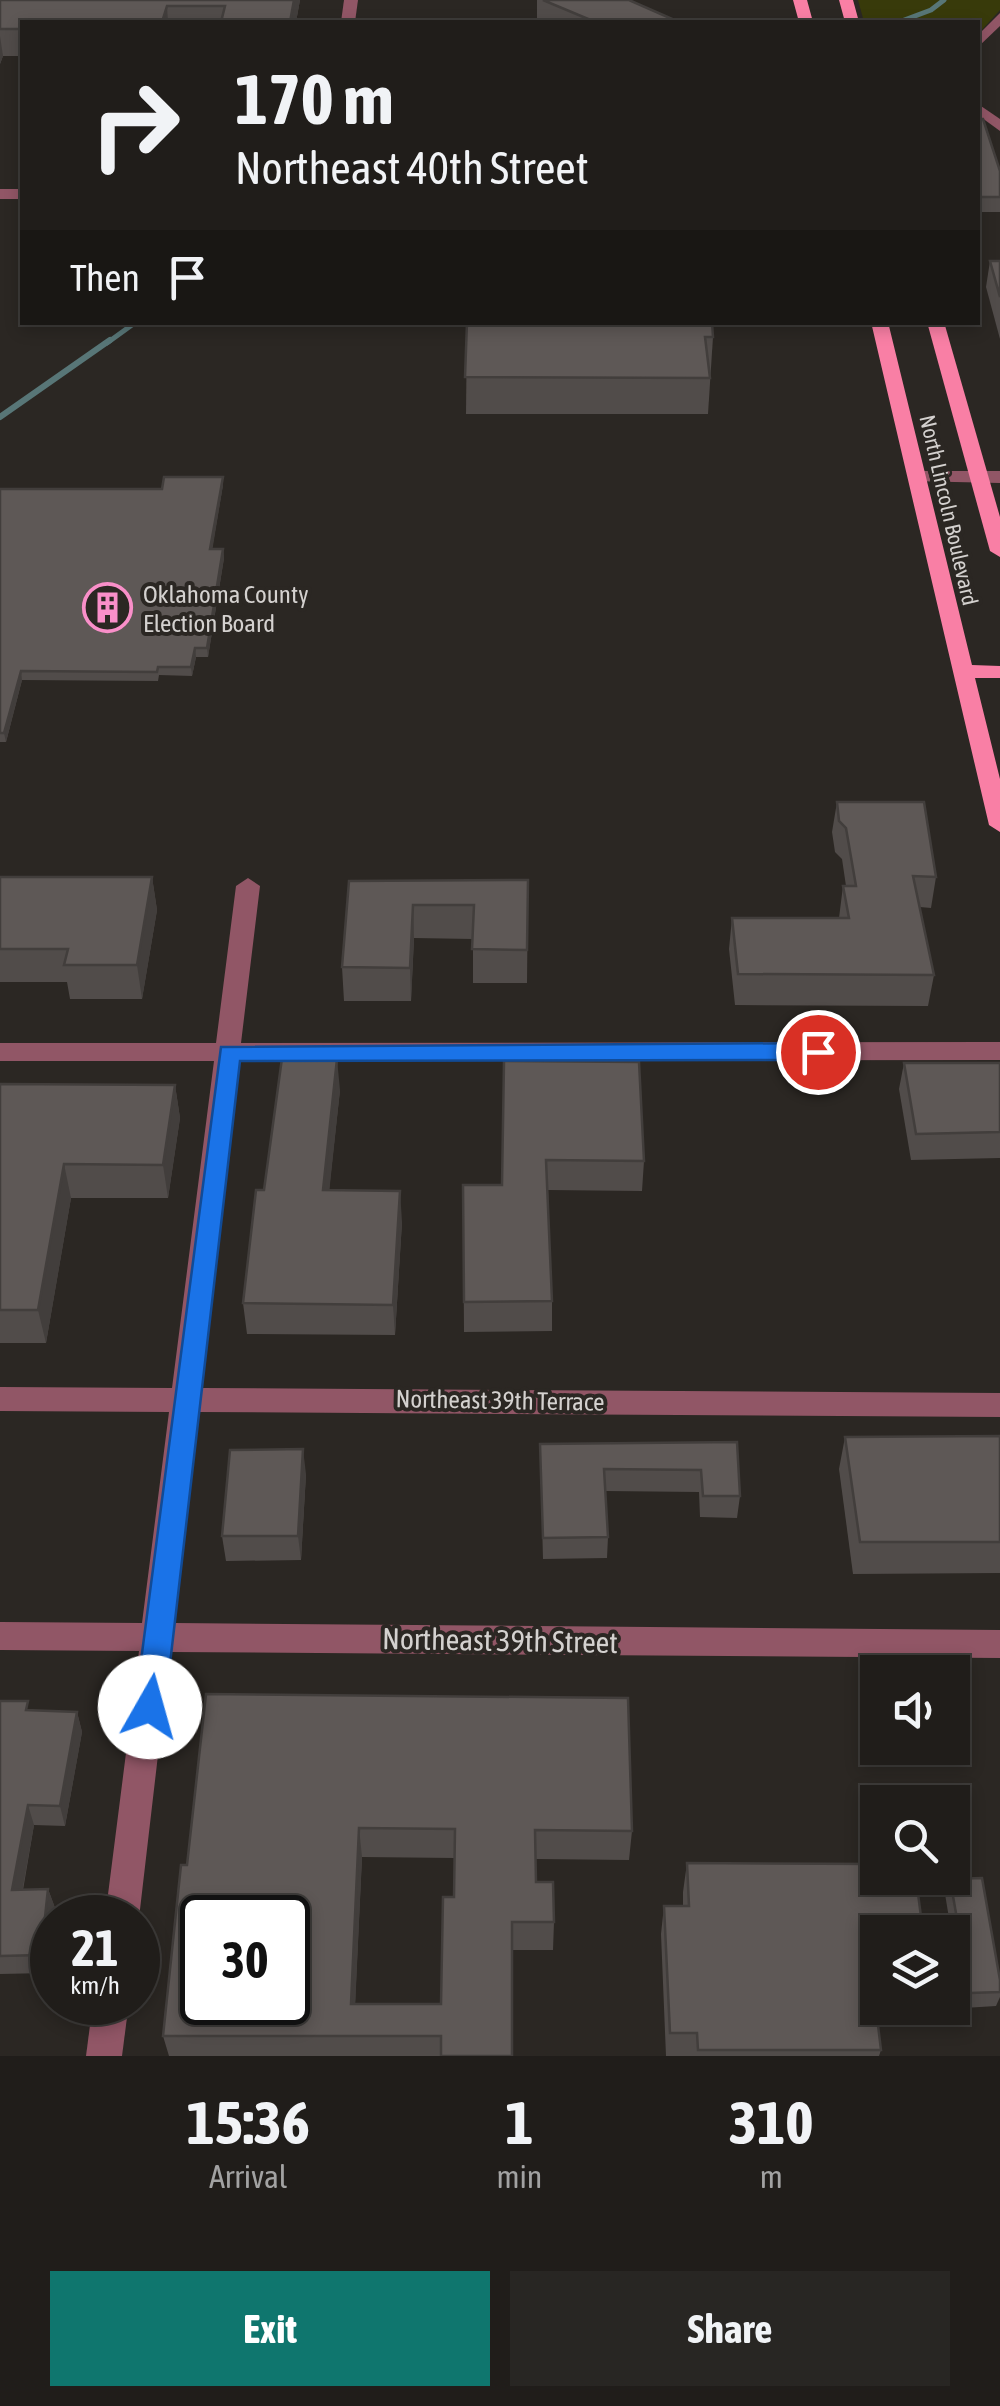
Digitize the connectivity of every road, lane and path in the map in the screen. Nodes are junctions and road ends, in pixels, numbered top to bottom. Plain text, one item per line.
1 (1000, 17) edge
2 (980, 42) edge
3 (980, 110) edge
4 (1000, 126) edge
5 (880, 325) edge
6 (936, 325) edge
7 (916, 477) junction
8 (978, 477) junction
9 (1000, 477) edge
10 (1000, 551) edge
11 (962, 671) junction
12 (1000, 672) edge
13 (1000, 825) edge
14 (248, 886) dead end
15 (1000, 1051) edge
16 (0, 1052) edge
17 (229, 1053) junction
18 (0, 1398) edge
19 (188, 1398) junction
20 (1000, 1405) edge
21 (0, 1636) edge
22 (160, 1636) junction
23 (1000, 1644) edge
24 (125, 1895) edge
25 (108, 2025) edge
26 (104, 2056) edge

1 - 2 street
3 - 4 street
5 - 7 main road, North Lincoln Boulevard
6 - 8 main road, North Lincoln Boulevard
7 - 8 street
7 - 11 main road, North Lincoln Boulevard
8 - 9 street
8 - 10 main road, North Lincoln Boulevard
11 - 12 main road
11 - 13 main road, North Lincoln Boulevard
14 - 17 street
15 - 17 street
16 - 17 street
17 - 19 street
18 - 19 street, Northeast 39th Terrace
19 - 20 street, Northeast 39th Terrace
19 - 22 street
21 - 22 street, Northeast 39th Street
22 - 23 street, Northeast 39th Street
22 - 24 street
25 - 26 street

